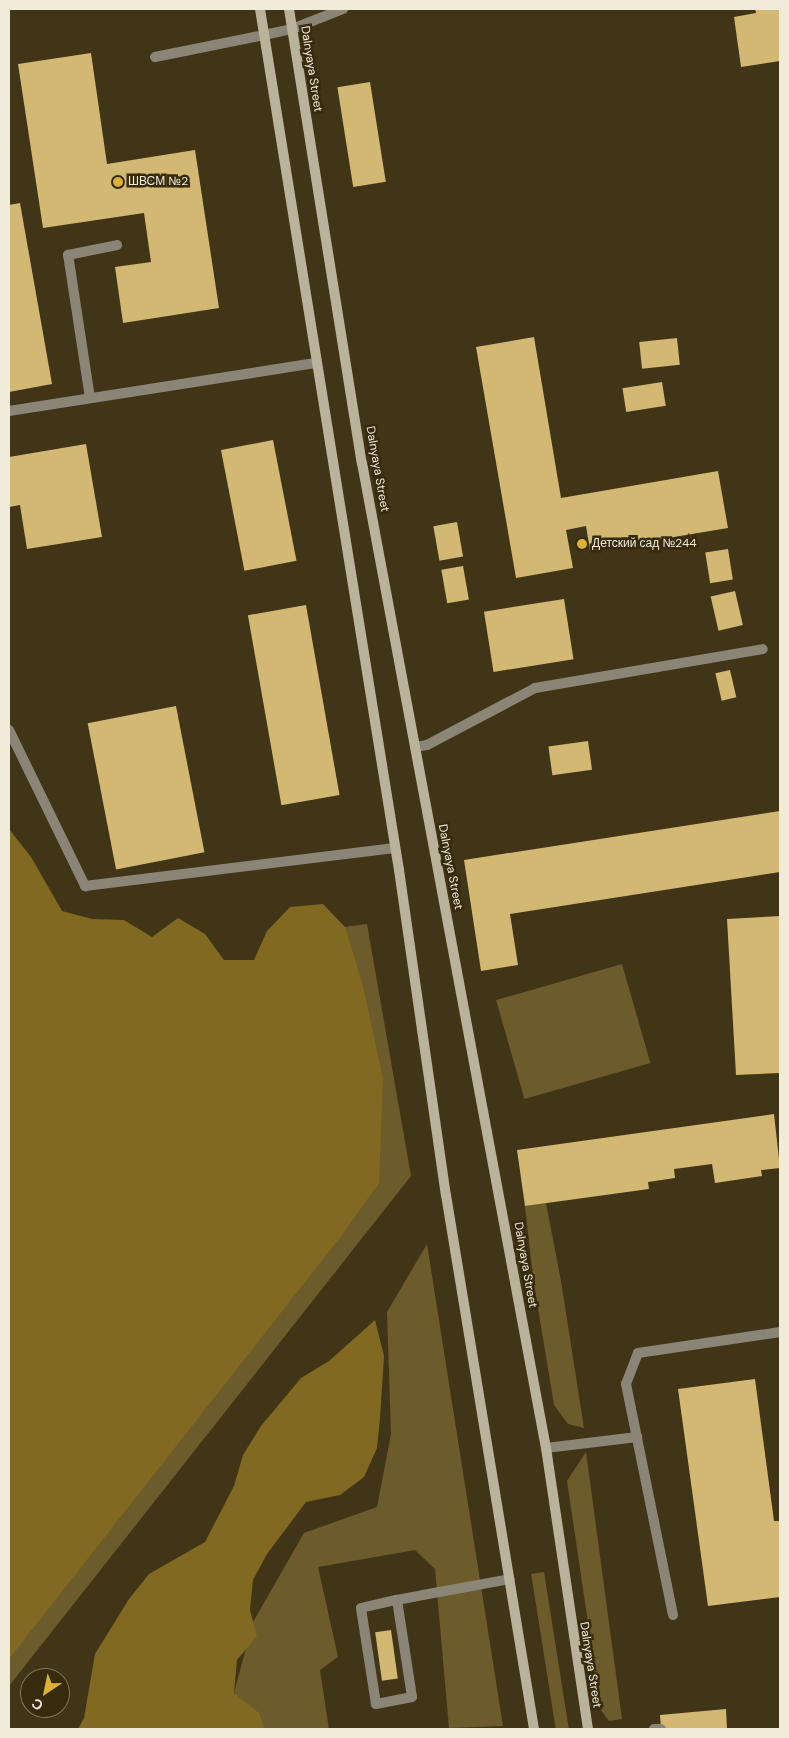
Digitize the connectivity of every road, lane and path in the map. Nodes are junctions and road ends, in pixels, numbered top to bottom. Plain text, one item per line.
1 (260, 9) edge
2 (289, 9) edge
3 (343, 9) edge
4 (292, 29) junction
5 (264, 35) junction
6 (156, 57) dead end
7 (117, 245) dead end
8 (315, 364) junction
9 (90, 398) junction
10 (9, 411) edge
11 (763, 650) dead end
12 (9, 730) edge
13 (415, 748) junction
14 (394, 848) junction
15 (780, 1332) edge
16 (637, 1437) junction
17 (546, 1448) junction
18 (510, 1579) junction
19 (397, 1600) junction
20 (673, 1615) dead end
21 (534, 1729) edge
22 (588, 1729) edge

1 - 5 main road
2 - 4 main road, Dalnyaya Street
3 - 4 street
4 - 5 street
4 - 13 main road, Dalnyaya Street
5 - 6 street
5 - 8 main road
7 - 9 street
8 - 9 street
8 - 14 main road
9 - 10 street
11 - 13 street
12 - 14 street
13 - 17 main road, Dalnyaya Street
14 - 18 main road
15 - 16 street
16 - 17 street
16 - 20 street
17 - 22 main road, Dalnyaya Street
18 - 19 street
18 - 21 main road
19 - 19 street

